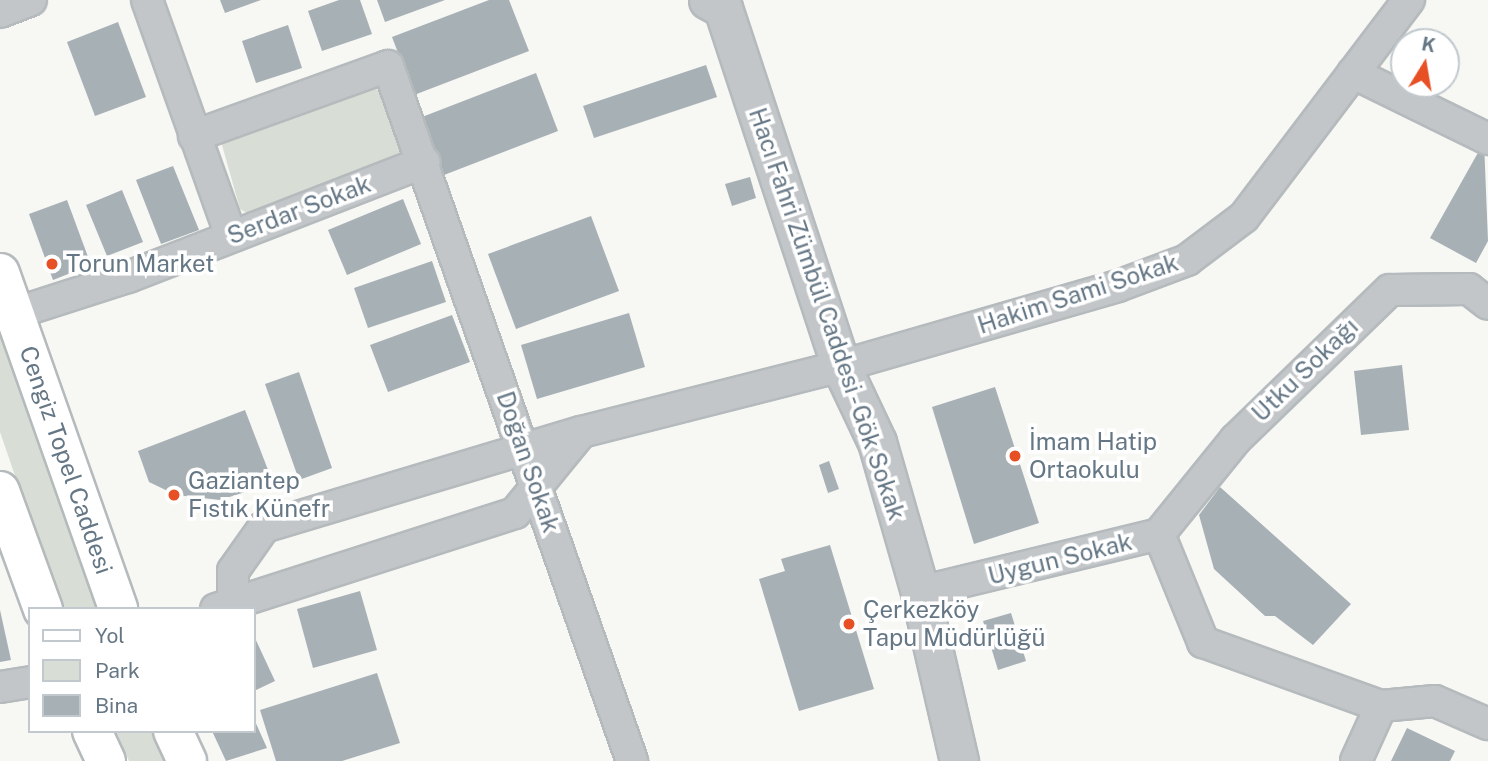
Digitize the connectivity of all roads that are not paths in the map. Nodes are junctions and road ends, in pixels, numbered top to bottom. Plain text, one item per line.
1 (31, 0) edge
2 (147, 0) edge
3 (708, 0) edge
4 (1409, 0) edge
5 (0, 12) edge
6 (1353, 73) junction
7 (194, 136) junction
8 (1488, 139) edge
9 (424, 162) junction
10 (231, 236) junction
11 (0, 273) edge
12 (1488, 304) edge
13 (16, 313) junction
14 (841, 366) junction
15 (581, 432) junction
16 (523, 449) junction
17 (536, 487) junction
18 (0, 491) edge
19 (1159, 534) junction
20 (920, 592) junction
21 (225, 606) edge
22 (42, 607) edge
23 (117, 607) edge
24 (28, 682) edge
25 (0, 687) edge
26 (1381, 706) junction
27 (1488, 724) edge
28 (93, 733) edge
29 (174, 733) edge
30 (106, 761) edge
31 (187, 761) edge
32 (632, 761) edge
33 (959, 761) edge
34 (1356, 761) edge

1 - 5 street
2 - 7 street
3 - 14 street, Hacı Fahri Zümbül Caddesi - Gök Sokak
4 - 6 street, Hakim Sami Sokak
6 - 8 street
6 - 14 street, Hakim Sami Sokak
7 - 9 street, Doğan Sokak
7 - 10 street
9 - 10 street, Serdar Sokak
9 - 16 street, Doğan Sokak
10 - 13 street, Serdar Sokak
11 - 13 main road, Cengiz Topel Caddesi
12 - 19 street, Utku Sokağı
13 - 23 main road, Cengiz Topel Caddesi
14 - 15 street, Hakim Sami Sokak
14 - 20 street, Hacı Fahri Zümbül Caddesi - Gök Sokak
15 - 16 street, Hakim Sami Sokak
15 - 17 street
16 - 17 street, Doğan Sokak
16 - 21 street, Hakim Sami Sokak
17 - 21 street
17 - 32 street, Doğan Sokak
18 - 22 main road
19 - 20 street, Uygun Sokak
19 - 26 street
20 - 33 street, Hacı Fahri Zümbül Caddesi - Gök Sokak
24 - 25 street
26 - 27 street
26 - 34 street
28 - 30 main road
29 - 31 main road

